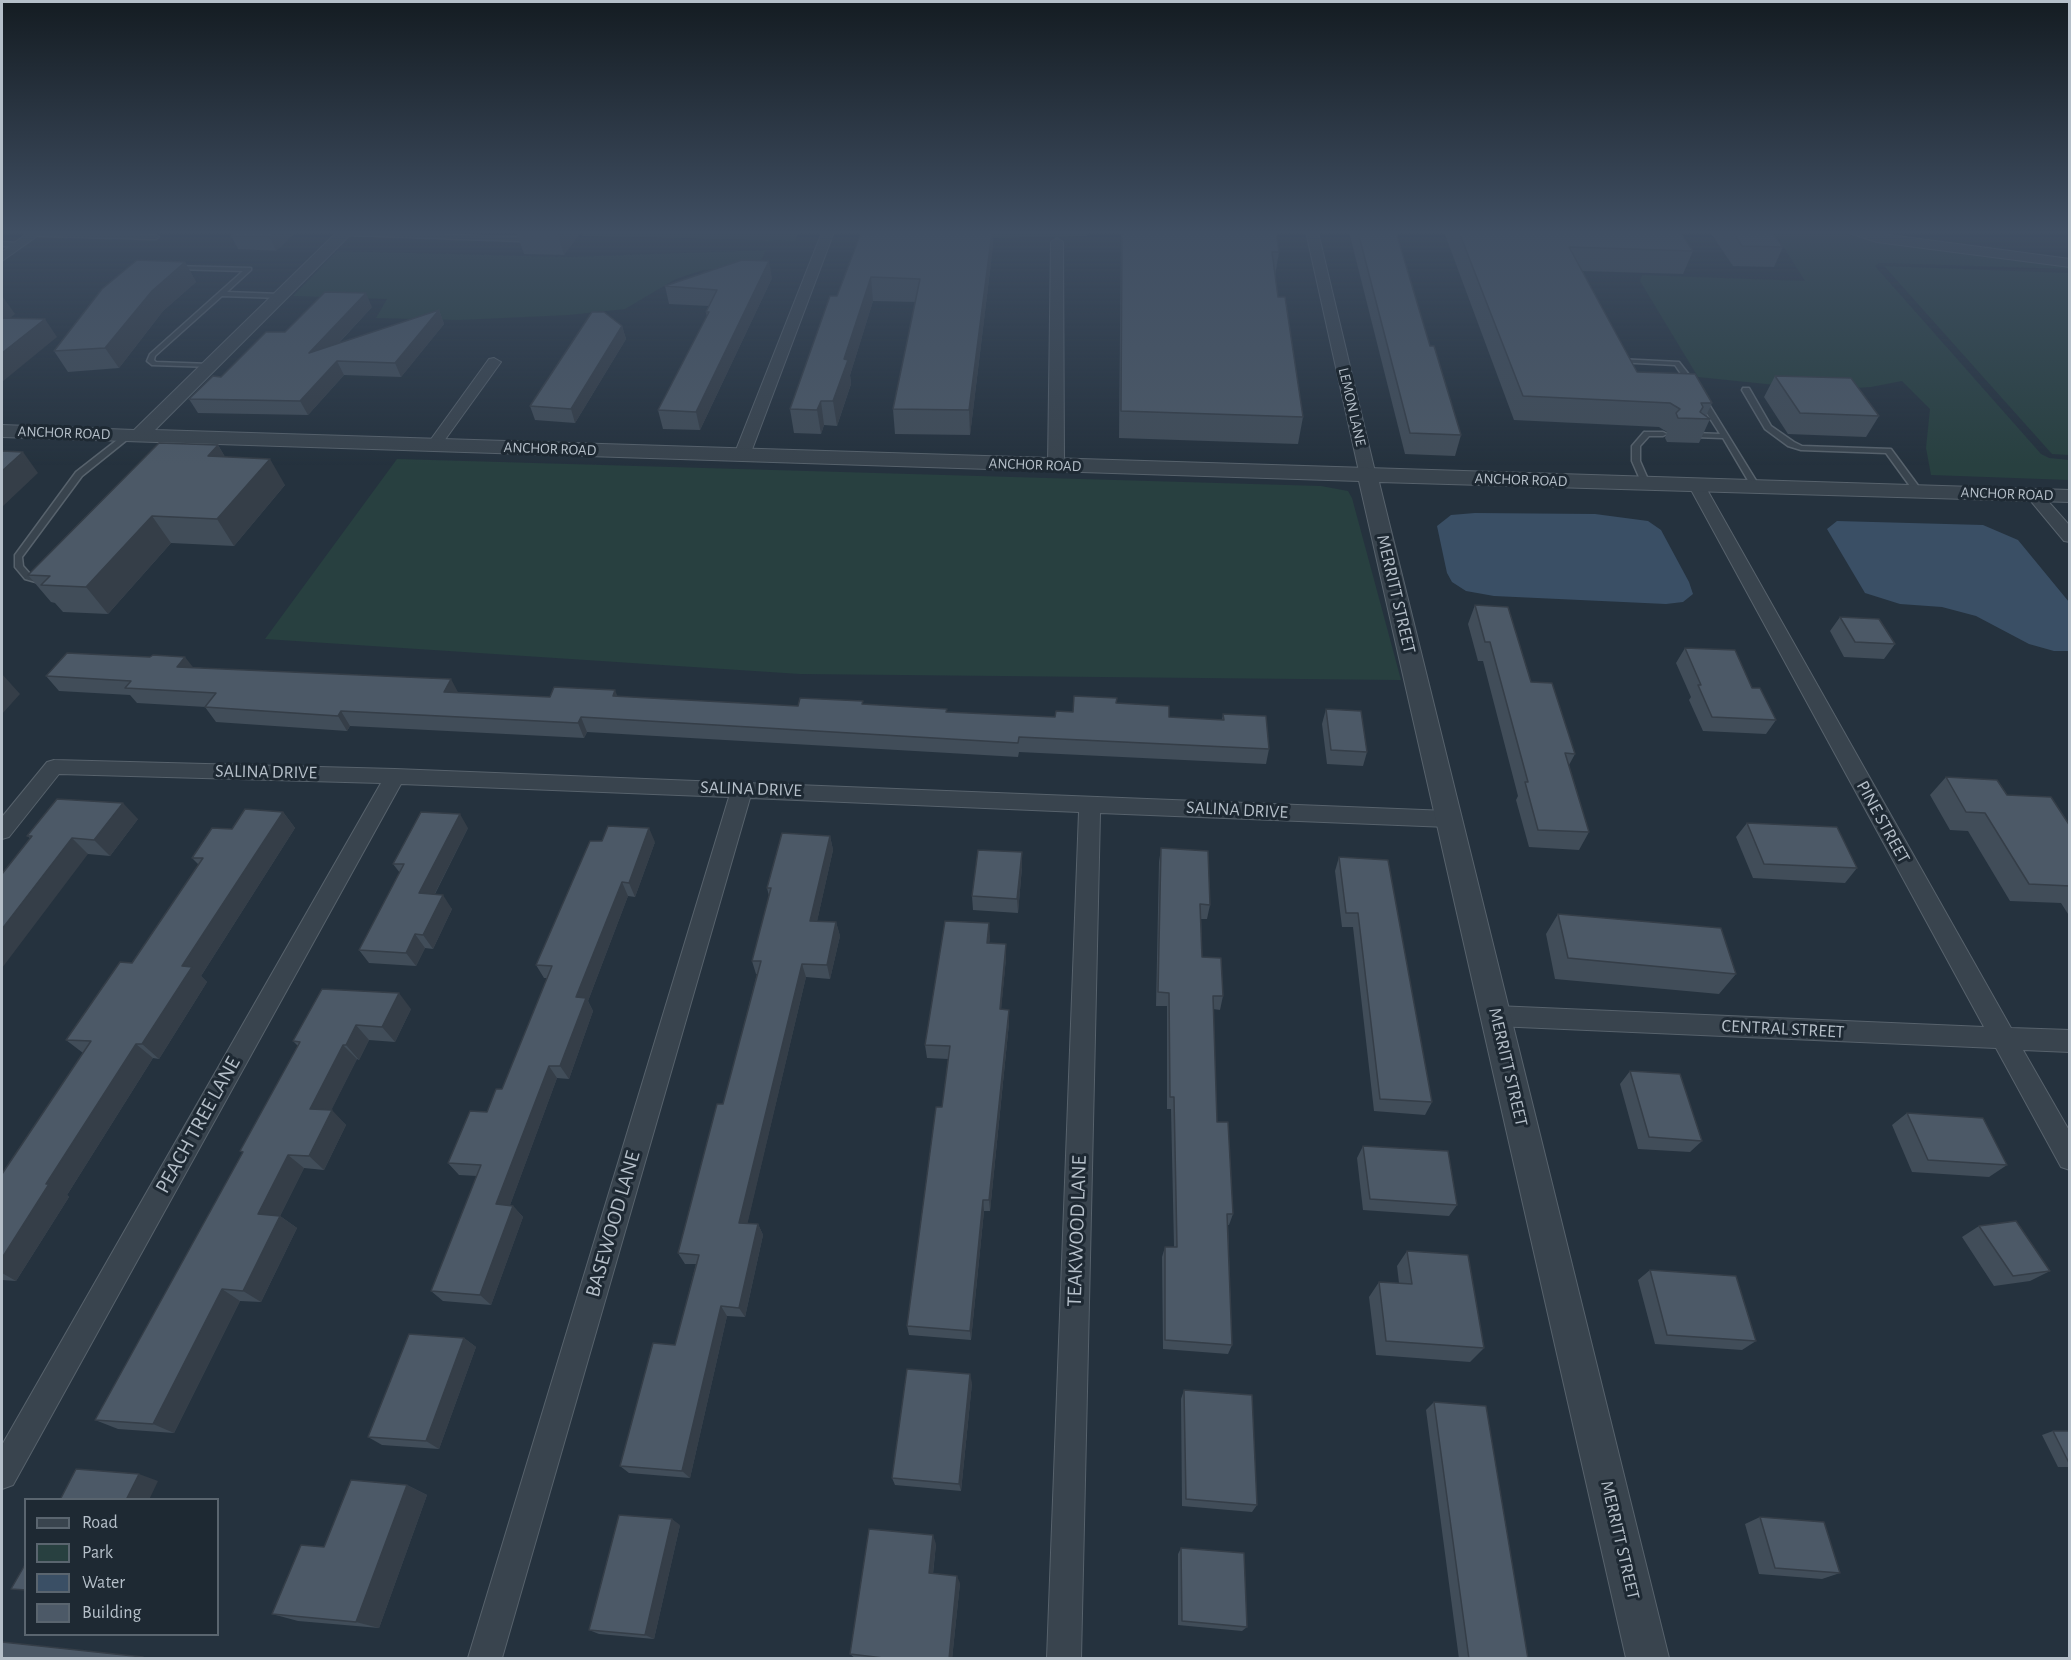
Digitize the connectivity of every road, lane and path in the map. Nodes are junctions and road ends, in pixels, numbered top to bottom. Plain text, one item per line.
1 (204, 309) edge
2 (267, 309) edge
3 (798, 309) edge
4 (1057, 309) edge
5 (1330, 309) edge
6 (494, 362) dead end
7 (210, 366) junction
8 (1620, 369) edge
9 (1683, 386) edge
10 (1693, 386) junction
11 (1746, 390) dead end
12 (2, 432) edge
13 (1663, 434) dead end
14 (1694, 435) edge
15 (133, 436) junction
16 (1725, 436) junction
17 (434, 445) junction
18 (742, 455) junction
19 (1056, 466) junction
20 (1368, 476) junction
21 (1646, 484) junction
22 (1697, 486) junction
23 (1756, 487) junction
24 (1918, 491) junction
25 (2033, 495) junction
26 (2070, 496) edge
27 (2070, 537) edge
28 (44, 588) edge
29 (395, 776) junction
30 (742, 789) junction
31 (1090, 804) junction
32 (1448, 819) junction
33 (2, 831) edge
34 (1496, 1016) junction
35 (2004, 1039) junction
36 (2070, 1041) edge
37 (2070, 1158) edge
38 (2, 1474) edge
39 (484, 1659) edge
40 (1064, 1659) edge
41 (1648, 1659) edge

1 - 7 lane
2 - 7 street
3 - 18 street
4 - 19 street
5 - 20 street, LEMON LANE
6 - 17 street
7 - 15 street
8 - 10 lane
9 - 10 lane
10 - 16 lane
11 - 24 lane
12 - 15 street, ANCHOR ROAD
13 - 21 lane
14 - 16 lane
15 - 17 street, ANCHOR ROAD
15 - 28 lane
16 - 23 lane
17 - 18 street, ANCHOR ROAD
18 - 19 street, ANCHOR ROAD
19 - 20 street, ANCHOR ROAD
20 - 21 street, ANCHOR ROAD
20 - 32 street, MERRITT STREET
21 - 22 street, ANCHOR ROAD
22 - 23 street, ANCHOR ROAD
22 - 35 street, PINE STREET
23 - 24 street, ANCHOR ROAD
24 - 25 street, ANCHOR ROAD
25 - 26 street, ANCHOR ROAD
25 - 27 street
29 - 30 street, SALINA DRIVE
29 - 33 street, SALINA DRIVE
29 - 38 street, PEACH TREE LANE
30 - 31 street, SALINA DRIVE
30 - 39 street, BASEWOOD LANE
31 - 32 street, SALINA DRIVE
31 - 40 street, TEAKWOOD LANE
32 - 34 street, MERRITT STREET
34 - 35 street, CENTRAL STREET
34 - 41 street, MERRITT STREET
35 - 36 street, CENTRAL STREET
35 - 37 street, PINE STREET

